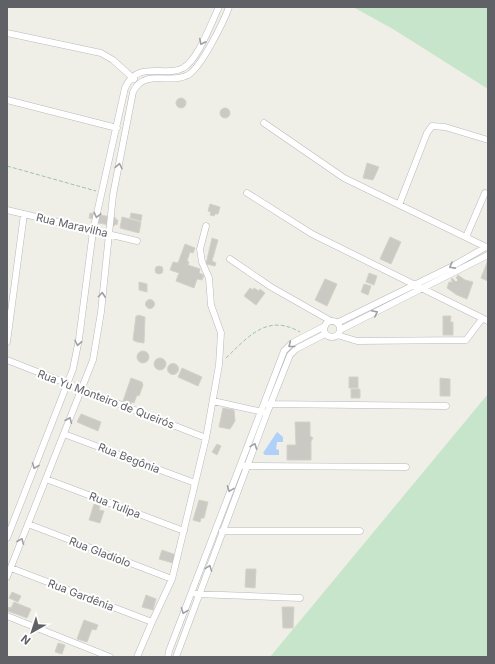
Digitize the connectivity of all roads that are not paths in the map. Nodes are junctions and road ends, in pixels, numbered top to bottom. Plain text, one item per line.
1 (220, 7) edge
2 (229, 9) edge
3 (7, 33) edge
4 (132, 77) junction
5 (139, 84) junction
6 (7, 100) edge
7 (264, 123) dead end
8 (116, 128) junction
9 (488, 140) edge
10 (103, 193) junction
11 (247, 193) dead end
12 (485, 193) dead end
13 (113, 195) junction
14 (399, 205) junction
15 (7, 210) edge
16 (24, 214) junction
17 (206, 226) dead end
18 (94, 231) junction
19 (108, 234) junction
20 (466, 237) junction
21 (137, 241) dead end
22 (487, 248) edge
23 (488, 255) edge
24 (230, 259) dead end
25 (415, 284) junction
26 (424, 288) junction
27 (485, 320) edge
28 (334, 322) junction
29 (325, 326) junction
30 (338, 333) junction
31 (325, 334) junction
32 (7, 342) edge
33 (7, 360) edge
34 (68, 384) junction
35 (82, 390) junction
36 (213, 401) junction
37 (263, 404) junction
38 (270, 405) junction
39 (446, 406) dead end
40 (260, 411) junction
41 (267, 413) junction
42 (64, 434) junction
43 (206, 438) junction
44 (239, 466) junction
45 (247, 467) junction
46 (406, 467) dead end
47 (46, 479) junction
48 (195, 483) junction
49 (28, 524) junction
50 (184, 531) junction
51 (214, 531) junction
52 (224, 531) junction
53 (360, 531) dead end
54 (7, 538) edge
55 (10, 568) junction
56 (7, 577) edge
57 (172, 579) junction
58 (191, 593) junction
59 (199, 595) junction
60 (300, 598) dead end
61 (7, 616) edge
62 (152, 622) junction
63 (110, 657) edge
64 (138, 657) edge
65 (168, 657) edge
66 (176, 657) edge

1 - 2 street
1 -> 4 street
2 - 5 street
3 - 4 street
4 - 5 street
4 - 8 street
13 -> 5 street
6 - 8 street
7 - 14 street
8 - 10 street
9 - 14 street
10 - 13 street
10 -> 18 street
11 - 25 street
12 - 20 street
13 - 19 street
14 - 20 street
15 - 16 street, Rua Maravilha
16 - 18 street, Rua Maravilha
16 - 32 street
17 - 36 street
18 - 19 street, Rua Maravilha
18 -> 34 street
19 - 21 street, Rua Maravilha
35 -> 19 street
20 - 22 street
22 -> 25 street
23 - 26 street
24 - 28 street
25 - 26 street
25 - 28 street
26 - 27 street
30 -> 26 street
27 - 30 street
28 - 29 street
28 - 30 street
29 - 31 street
29 -> 37 street
30 - 31 street
31 - 38 street
33 - 34 street, Rua Yu Monteiro de Queirós
34 - 35 street, Rua Yu Monteiro de Queirós
34 -> 54 street
42 -> 35 street
35 - 43 street, Rua Yu Monteiro de Queirós
36 - 40 street
36 - 43 street
37 - 38 street
37 - 40 street
38 - 39 street
38 - 41 street
40 - 41 street
40 - 44 street
45 -> 41 street
42 - 47 street
42 - 48 street, Rua Begônia
43 - 48 street
44 - 45 street
44 -> 51 street
45 - 46 street
45 - 52 street
47 - 49 street
47 - 50 street, Rua Tulipa
48 - 50 street
55 -> 49 street
49 - 57 street, Rua Gladíolo
50 - 57 street
51 - 52 street
51 - 58 street
52 - 53 street
59 -> 52 street
55 - 56 street
55 - 62 street, Rua Gardênia
57 - 62 street
58 - 59 street
58 -> 65 street
59 - 60 street
59 - 66 street
61 - 63 street
62 - 64 street

